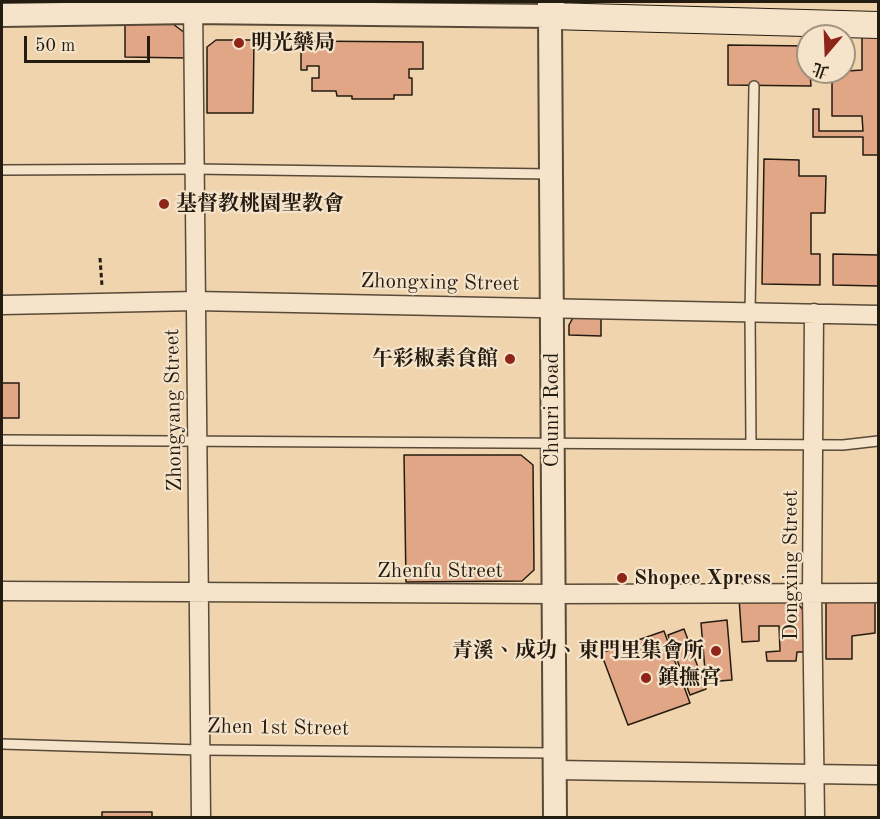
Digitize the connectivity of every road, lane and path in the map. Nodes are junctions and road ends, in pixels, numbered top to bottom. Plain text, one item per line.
1 (193, 7) edge
2 (550, 9) edge
3 (2, 15) edge
4 (879, 26) edge
5 (754, 86) dead end
6 (2, 170) edge
7 (194, 170) junction
8 (550, 174) junction
9 (100, 258) dead end
10 (196, 301) junction
11 (103, 303) junction
12 (2, 305) edge
13 (551, 308) junction
14 (750, 312) junction
15 (814, 313) junction
16 (879, 315) edge
17 (2, 440) edge
18 (197, 441) junction
19 (879, 441) edge
20 (551, 443) junction
21 (813, 443) junction
22 (751, 444) junction
23 (2, 591) edge
24 (199, 592) junction
25 (879, 593) edge
26 (554, 594) junction
27 (812, 594) junction
28 (2, 744) edge
29 (200, 750) junction
30 (555, 761) junction
31 (815, 775) junction
32 (879, 775) edge
33 (201, 818) edge
34 (555, 818) edge
35 (815, 818) edge

1 - 2 street
1 - 3 street
1 - 7 street, Zhongyang Street
2 - 4 main road
2 - 8 street, Chunri Road
5 - 14 lane
6 - 7 lane
7 - 8 lane
7 - 10 street, Zhongyang Street
8 - 13 street, Chunri Road
9 - 11 path
10 - 11 street, Zhongxing Street
10 - 13 street, Zhongxing Street
10 - 18 street, Zhongyang Street
11 - 12 street, Zhongxing Street
13 - 14 street, Zhongxing Street
13 - 20 street, Chunri Road
14 - 15 street, Zhongxing Street
14 - 22 lane
15 - 16 street, Zhongxing Street
15 - 21 street, Dongxing Street
17 - 18 lane
18 - 20 lane
18 - 24 street, Zhongyang Street
19 - 21 lane
20 - 22 lane
20 - 26 street, Chunri Road
21 - 22 lane
21 - 27 street, Dongxing Street
23 - 24 street, Zhenfu Street
24 - 26 street, Zhenfu Street
24 - 29 street, Zhongyang Street
25 - 27 street, Zhenfu Street
26 - 27 street, Zhenfu Street
26 - 30 street, Chunri Road
27 - 31 street, Dongxing Street
28 - 29 lane, Zhen 1st Street
29 - 30 lane, Zhen 1st Street
29 - 33 street, Zhongyang Street
30 - 31 street, Zhen 1st Street
30 - 34 street, Chunri Road
31 - 32 street, Zhen 1st Street
31 - 35 street, Dongxing Street

